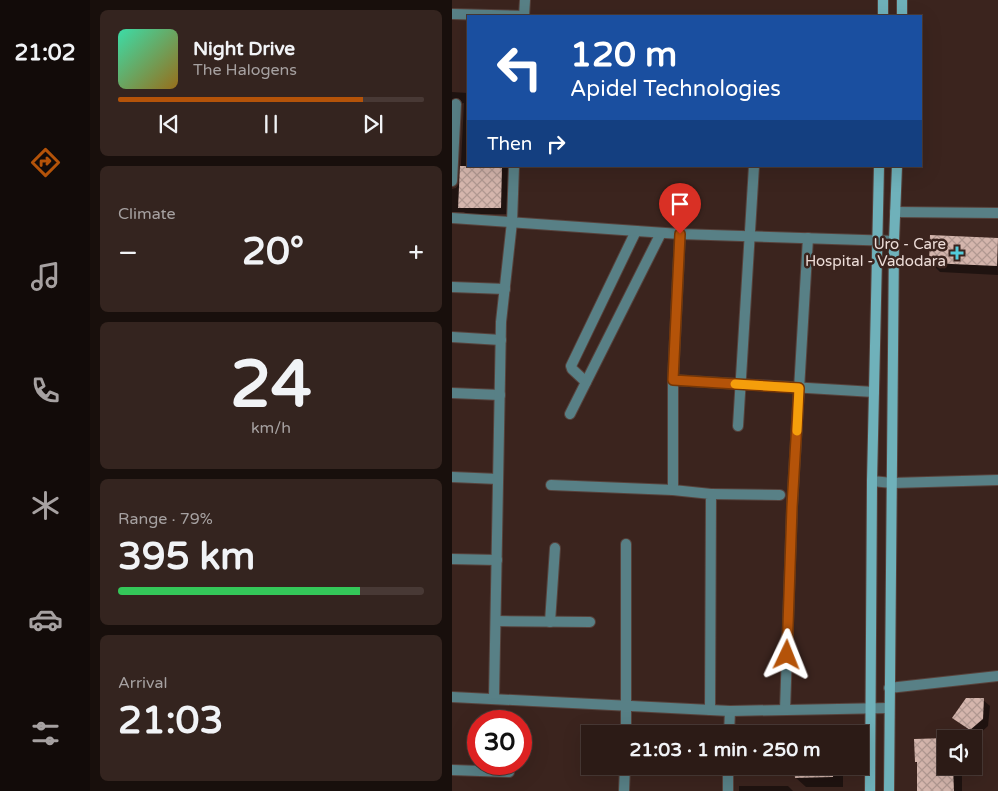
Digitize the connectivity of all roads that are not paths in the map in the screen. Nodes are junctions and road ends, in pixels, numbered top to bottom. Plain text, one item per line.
1 (525, 0) edge
2 (884, 0) edge
3 (902, 0) edge
4 (452, 14) edge
5 (488, 15) edge
6 (524, 15) edge
7 (883, 15) edge
8 (902, 15) edge
9 (456, 104) dead end
10 (514, 167) edge
11 (754, 167) edge
12 (879, 167) edge
13 (897, 167) edge
14 (452, 181) edge
15 (895, 212) junction
16 (998, 213) edge
17 (452, 218) edge
18 (512, 222) junction
19 (636, 231) junction
20 (661, 233) junction
21 (680, 234) junction
22 (748, 236) junction
23 (808, 238) junction
24 (877, 240) junction
25 (894, 241) junction
26 (452, 287) edge
27 (505, 289) junction
28 (452, 338) edge
29 (501, 340) junction
30 (673, 380) junction
31 (586, 382) junction
32 (740, 385) junction
33 (799, 388) junction
34 (874, 392) junction
35 (452, 393) edge
36 (500, 395) junction
37 (570, 414) dead end
38 (738, 426) dead end
39 (452, 477) edge
40 (498, 479) junction
41 (998, 480) edge
42 (872, 481) junction
43 (892, 483) junction
44 (551, 485) dead end
45 (673, 490) junction
46 (711, 494) junction
47 (780, 495) dead end
48 (626, 544) dead end
49 (555, 548) dead end
50 (452, 559) edge
51 (497, 560) junction
52 (496, 621) junction
53 (550, 622) junction
54 (590, 622) dead end
55 (998, 676) edge
56 (889, 688) junction
57 (452, 697) edge
58 (494, 698) junction
59 (627, 705) junction
60 (870, 708) junction
61 (889, 708) junction
62 (710, 710) junction
63 (785, 710) junction
64 (730, 711) junction
65 (626, 725) edge
66 (729, 725) edge
67 (452, 770) edge
68 (467, 771) edge
69 (625, 775) edge
70 (728, 775) edge
71 (624, 791) edge
72 (728, 791) edge
73 (870, 791) edge
74 (889, 791) edge

1 - 6 street
2 - 7 main road
3 - 8 main road
4 - 5 street
9 - 14 street
10 - 18 street
11 - 22 street
12 - 24 main road
13 - 15 main road
15 - 16 street
15 - 25 main road
17 - 18 street
18 - 19 street
18 - 27 street
19 - 20 street
19 - 31 street
20 - 21 street
20 - 31 street
21 - 22 street
21 - 30 street
22 - 23 street
22 - 32 street
23 - 24 street
23 - 33 street
24 - 25 street
24 - 34 main road
25 - 43 main road
26 - 27 street
27 - 29 street
28 - 29 street
29 - 36 street
30 - 32 street
30 - 45 street
31 - 37 street
32 - 33 street
32 - 38 street
33 - 34 street
33 - 63 street
34 - 42 main road
35 - 36 street
36 - 40 street
39 - 40 street
40 - 51 street
41 - 43 street
42 - 43 street
42 - 60 main road
43 - 56 main road
44 - 45 street
45 - 46 street
46 - 47 street
46 - 62 street
48 - 59 street
49 - 53 street
50 - 51 street
51 - 52 street
52 - 53 street
52 - 58 street
53 - 54 street
55 - 56 street
56 - 61 main road
57 - 58 street
58 - 59 street
59 - 62 street
59 - 65 street
60 - 61 street
60 - 63 street
60 - 73 main road
61 - 74 main road
62 - 64 street
63 - 64 street
64 - 66 street
67 - 68 street
69 - 71 street
70 - 72 street

